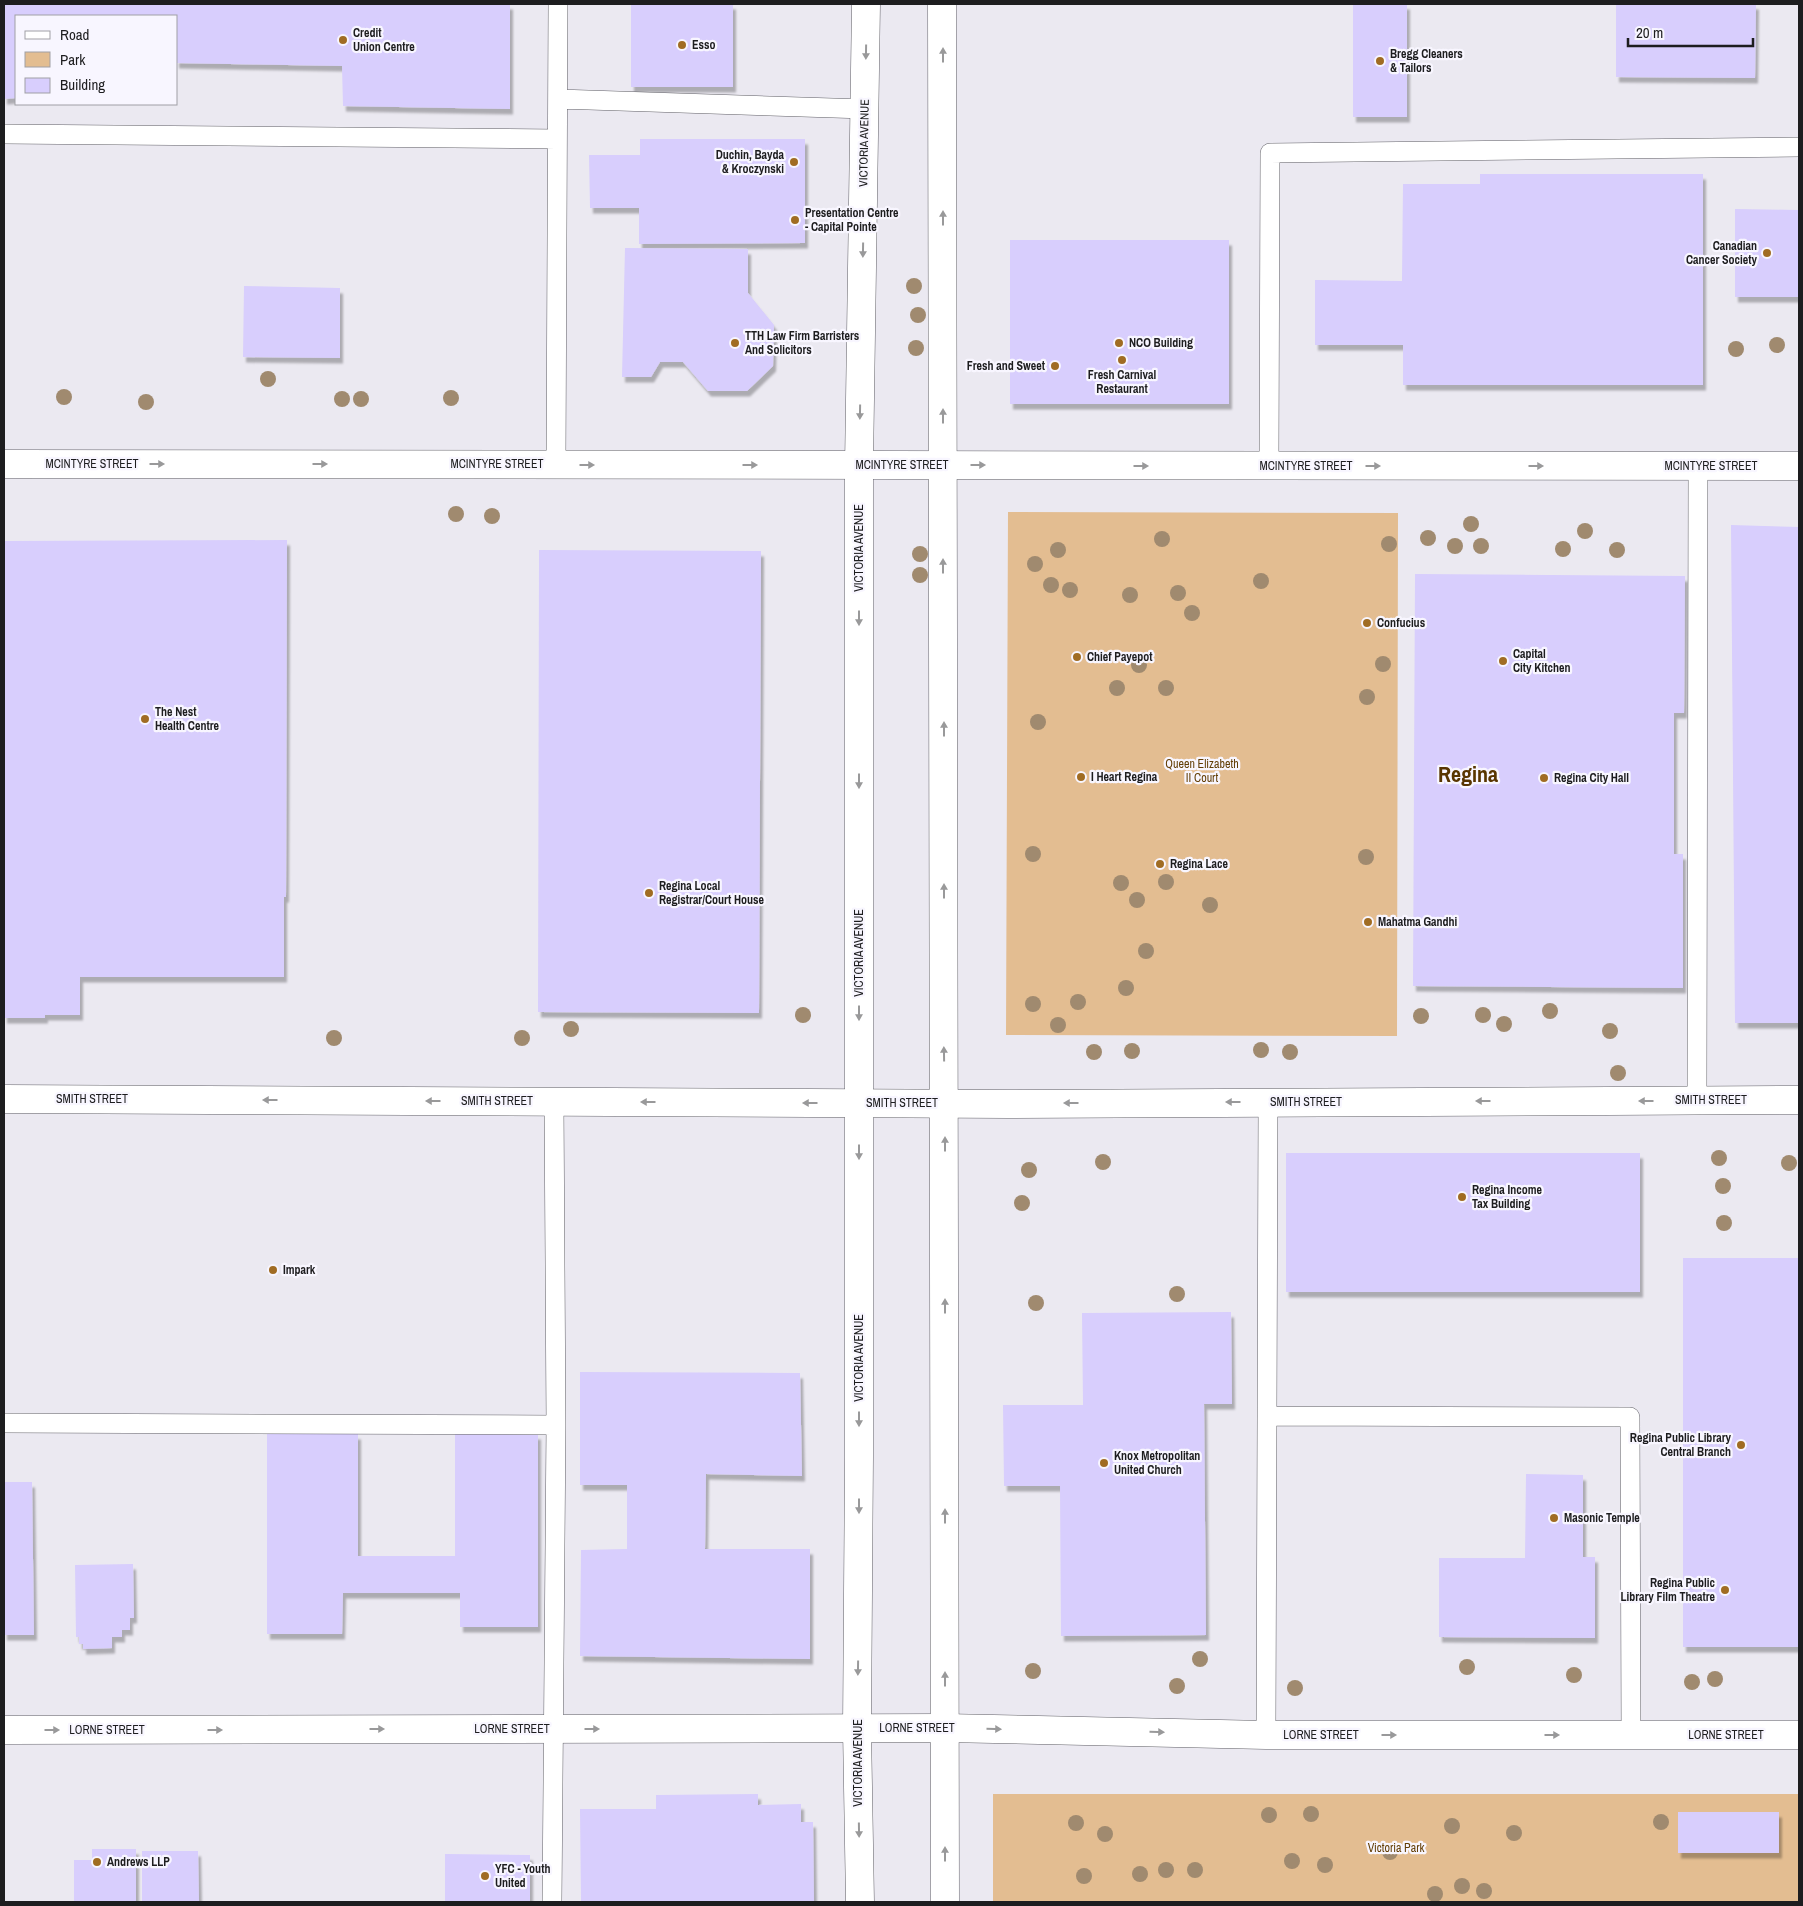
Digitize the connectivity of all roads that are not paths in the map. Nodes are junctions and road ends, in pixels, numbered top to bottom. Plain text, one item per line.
1 (558, 4) edge
2 (866, 4) edge
3 (942, 4) edge
4 (558, 99) junction
5 (865, 109) junction
6 (4, 134) edge
7 (557, 139) junction
8 (1799, 148) edge
9 (4, 464) edge
10 (556, 465) junction
11 (860, 465) junction
12 (943, 465) junction
13 (1269, 466) junction
14 (1698, 466) junction
15 (1799, 466) edge
16 (4, 1099) edge
17 (1697, 1100) junction
18 (1799, 1100) edge
19 (554, 1102) junction
20 (1268, 1102) junction
21 (859, 1103) junction
22 (945, 1103) junction
23 (1267, 1416) junction
24 (4, 1423) edge
25 (556, 1425) junction
26 (945, 1728) junction
27 (552, 1729) junction
28 (857, 1729) junction
29 (4, 1730) edge
30 (1266, 1735) junction
31 (1631, 1735) junction
32 (1799, 1735) edge
33 (552, 1902) edge
34 (860, 1902) edge
35 (945, 1902) edge

1 - 4 lane
2 -> 5 street, VICTORIA AVENUE
12 -> 3 street
4 - 5 lane
4 - 7 lane
5 -> 11 street, VICTORIA AVENUE
6 - 7 lane
7 - 10 lane
8 - 13 lane
9 -> 10 street, MCINTYRE STREET
10 -> 11 street, MCINTYRE STREET
11 - 12 street, MCINTYRE STREET
11 -> 21 street, VICTORIA AVENUE
12 -> 13 street, MCINTYRE STREET
22 -> 12 street
13 -> 14 street, MCINTYRE STREET
14 - 15 street, MCINTYRE STREET
14 - 17 lane
19 -> 16 street, SMITH STREET
17 - 18 street, SMITH STREET
17 -> 20 street, SMITH STREET
21 -> 19 street, SMITH STREET
19 - 25 lane
20 -> 22 street, SMITH STREET
20 - 23 lane
21 - 22 street, SMITH STREET
21 -> 28 street, VICTORIA AVENUE
26 -> 22 street
23 - 30 lane
23 - 31 lane
24 - 25 lane
25 - 27 lane
26 - 28 street, LORNE STREET
26 -> 30 street, LORNE STREET
35 -> 26 street
27 -> 28 street, LORNE STREET
29 -> 27 street, LORNE STREET
27 - 33 lane
28 -> 34 street, VICTORIA AVENUE
30 -> 31 street, LORNE STREET
31 - 32 street, LORNE STREET

